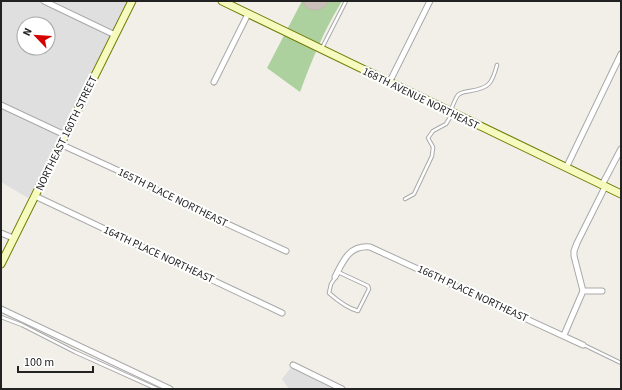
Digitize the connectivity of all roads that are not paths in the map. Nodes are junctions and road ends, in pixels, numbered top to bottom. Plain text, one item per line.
1 (44, 1) edge
2 (132, 1) edge
3 (222, 1) edge
4 (346, 1) edge
5 (430, 1) edge
6 (248, 14) junction
7 (115, 34) junction
8 (321, 50) junction
9 (621, 54) edge
10 (497, 65) dead end
11 (214, 82) dead end
12 (389, 83) junction
13 (1, 104) edge
14 (451, 113) junction
15 (65, 134) junction
16 (60, 144) junction
17 (621, 149) edge
18 (566, 168) junction
19 (604, 186) junction
20 (621, 194) edge
21 (35, 196) junction
22 (405, 199) dead end
23 (1, 233) edge
24 (13, 238) junction
25 (286, 251) dead end
26 (1, 264) edge
27 (338, 272) junction
28 (335, 277) joint
29 (583, 291) junction
30 (602, 291) dead end
31 (1, 309) edge
32 (282, 313) dead end
33 (1, 316) edge
34 (564, 335) junction
35 (583, 345) joint
36 (621, 363) edge
37 (292, 365) dead end
38 (157, 389) edge
39 (170, 389) edge
40 (342, 389) edge

1 - 7 street
2 - 7 street, NORTHEAST 160TH STREET
3 - 6 street, 168TH AVENUE NORTHEAST
4 - 8 lane
5 - 12 street
6 - 8 street, 168TH AVENUE NORTHEAST
6 - 11 street
7 - 15 street, NORTHEAST 160TH STREET
8 - 12 street, 168TH AVENUE NORTHEAST
9 - 18 street
10 - 14 lane
12 - 14 street, 168TH AVENUE NORTHEAST
13 - 15 street
14 - 18 street, 168TH AVENUE NORTHEAST
14 - 22 lane
15 - 16 street, NORTHEAST 160TH STREET
16 - 21 street, NORTHEAST 160TH STREET
16 - 25 street, 165TH PLACE NORTHEAST
17 - 19 street
18 - 19 street, 168TH AVENUE NORTHEAST
19 - 20 street, 168TH AVENUE NORTHEAST
19 - 29 street
21 - 24 street, NORTHEAST 160TH STREET
21 - 32 street, 164TH PLACE NORTHEAST
23 - 24 street
24 - 26 street, NORTHEAST 160TH STREET
27 - 28 street, 166TH PLACE NORTHEAST
27 - 28 lane
27 - 34 street, 166TH PLACE NORTHEAST
29 - 30 street
29 - 34 street
31 - 39 street
33 - 38 lane
34 - 35 street, 166TH PLACE NORTHEAST
35 - 36 lane, 166TH PLACE NORTHEAST
37 - 40 street

